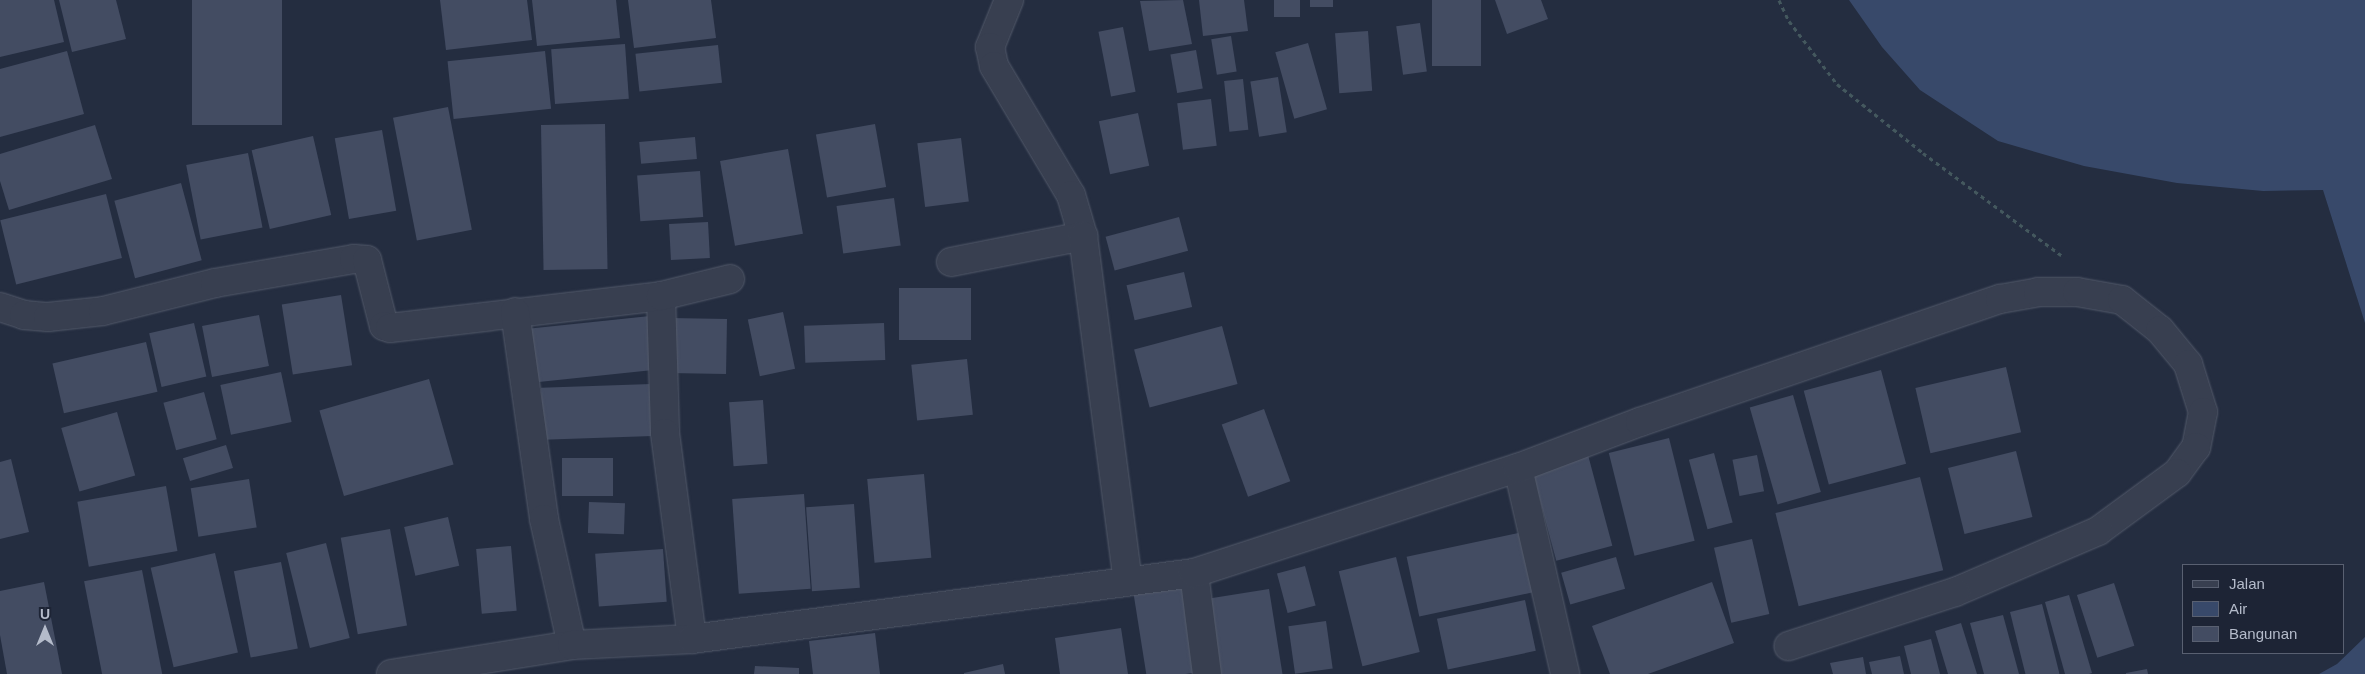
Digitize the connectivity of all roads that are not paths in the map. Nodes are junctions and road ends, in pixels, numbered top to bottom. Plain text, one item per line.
1 (1009, 0) edge
2 (1082, 236) junction
3 (951, 262) dead end
4 (730, 279) dead end
5 (660, 296) junction
6 (0, 307) edge
7 (515, 312) junction
8 (1518, 468) junction
9 (1194, 572) junction
10 (1128, 581) junction
11 (692, 639) junction
12 (572, 645) junction
13 (1789, 646) dead end
14 (391, 674) edge
15 (1207, 674) edge
16 (1565, 674) edge

1 - 2 street
2 - 3 street
2 - 10 street
4 - 5 street
5 - 7 street
5 - 11 street
6 - 7 street
7 - 12 street
8 - 9 street
8 - 13 street
8 - 16 street
9 - 10 street
9 - 15 street
10 - 11 street
11 - 12 street
12 - 14 street

